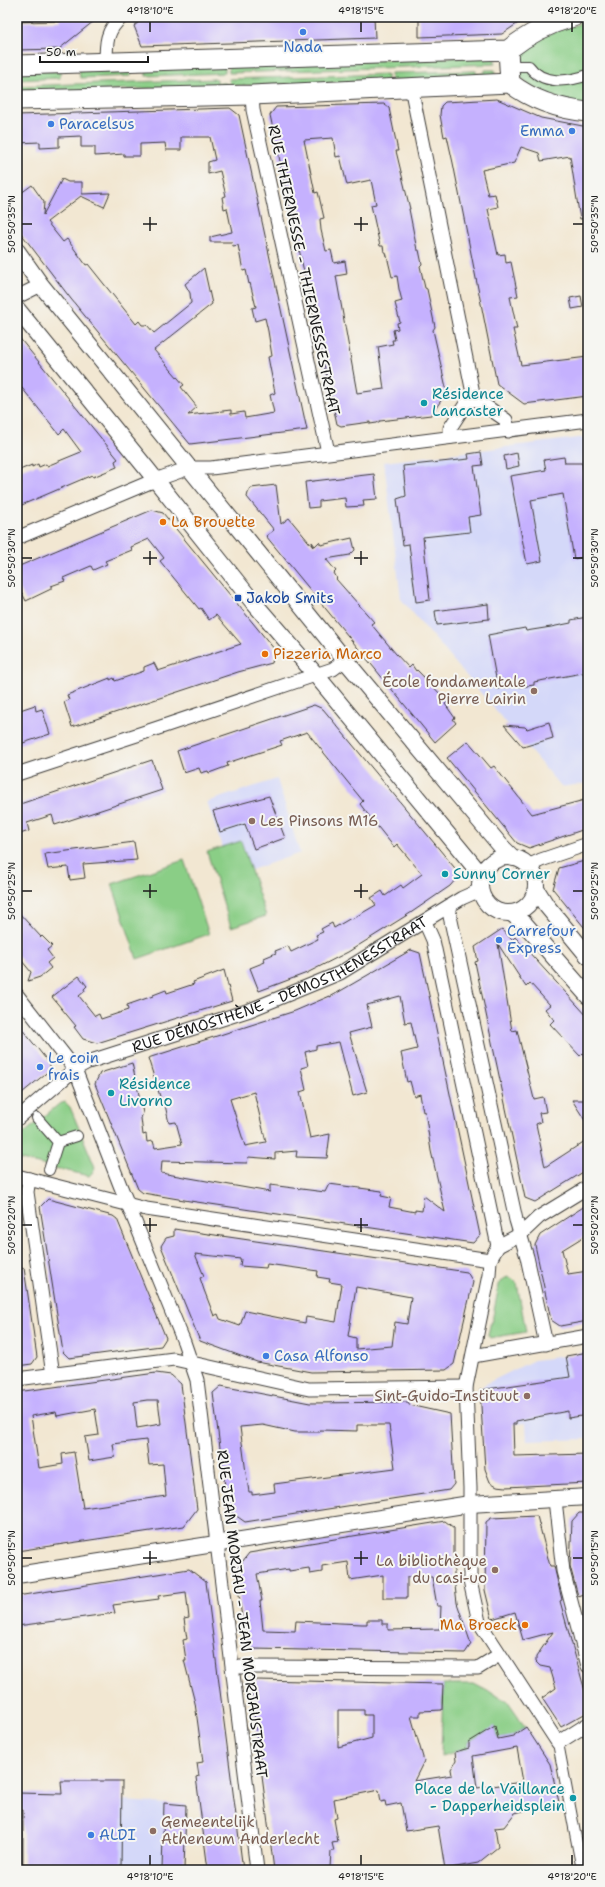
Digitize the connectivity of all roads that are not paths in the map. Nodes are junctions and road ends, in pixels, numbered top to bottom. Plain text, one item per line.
1 (122, 17) edge
2 (573, 17) edge
3 (106, 63) junction
4 (17, 65) edge
5 (509, 67) junction
6 (588, 75) edge
7 (411, 87) junction
8 (252, 95) junction
9 (17, 100) edge
10 (588, 112) edge
11 (17, 252) edge
12 (41, 285) junction
13 (17, 297) edge
14 (17, 309) edge
15 (474, 398) junction
16 (588, 420) edge
17 (508, 431) junction
18 (451, 437) junction
19 (328, 452) junction
20 (189, 468) junction
21 (155, 480) junction
22 (17, 538) edge
23 (345, 660) junction
24 (316, 675) junction
25 (17, 774) edge
26 (588, 844) edge
27 (513, 858) junction
28 (528, 866) junction
29 (481, 884) junction
30 (536, 889) junction
31 (448, 907) junction
32 (511, 913) junction
33 (425, 922) junction
34 (588, 956) edge
35 (17, 995) edge
36 (588, 996) edge
37 (75, 1070) junction
38 (37, 1118) dead end
39 (17, 1119) edge
40 (81, 1135) dead end
41 (58, 1142) junction
42 (49, 1170) dead end
43 (23, 1177) edge
44 (588, 1187) edge
45 (128, 1204) junction
46 (521, 1234) junction
47 (498, 1246) junction
48 (490, 1260) junction
49 (588, 1336) edge
50 (546, 1344) junction
51 (473, 1356) junction
52 (191, 1362) junction
53 (53, 1374) junction
54 (17, 1379) edge
55 (466, 1387) junction
56 (588, 1497) edge
57 (555, 1500) junction
58 (470, 1504) junction
59 (217, 1544) junction
60 (17, 1575) edge
61 (499, 1655) junction
62 (588, 1666) edge
63 (233, 1667) junction
64 (588, 1724) edge
65 (558, 1743) junction
66 (583, 1851) edge
67 (257, 1870) edge
68 (582, 1870) edge

1 - 3 street
2 - 5 main road
3 - 4 main road
3 - 5 main road
5 - 6 street
5 - 7 main road
5 - 10 main road
7 - 8 main road
7 - 15 street
8 - 9 main road
8 - 19 street, RUE THIERNESSE - THIERNESSESTRAAT
11 - 12 street
12 - 13 street
12 - 20 street
14 - 21 street
15 - 17 street
15 - 18 street
16 - 17 street
17 - 18 street
18 - 19 street
19 - 20 street
20 - 21 street
20 - 23 street
21 - 22 street
21 - 24 street
23 - 24 street
23 - 27 street
24 - 25 street
24 - 29 street
26 - 28 street
27 - 28 street
27 - 29 street
28 - 30 street
29 - 31 street, RUE DÉMOSTHÈNE - DEMOSTHENESSTRAAT
29 - 32 street
30 - 32 street
30 - 34 street
31 - 33 street, RUE DÉMOSTHÈNE - DEMOSTHENESSTRAAT
31 - 46 street
32 - 36 street
33 - 37 street, RUE DÉMOSTHÈNE - DEMOSTHENESSTRAAT
33 - 47 street
35 - 37 street, RUE JEAN MORJAU - JEAN MORJAUSTRAAT
37 - 39 street, RUE DÉMOSTHÈNE - DEMOSTHENESSTRAAT
37 - 45 street, RUE JEAN MORJAU - JEAN MORJAUSTRAAT
38 - 41 street
40 - 41 street
41 - 42 street
43 - 45 street
43 - 53 street
44 - 46 street
45 - 48 street
45 - 52 street, RUE JEAN MORJAU - JEAN MORJAUSTRAAT
46 - 47 street
46 - 50 street
47 - 48 street
48 - 51 street
49 - 50 street
50 - 51 street
51 - 55 street
52 - 53 street
52 - 55 street
52 - 59 street, RUE JEAN MORJAU - JEAN MORJAUSTRAAT
53 - 54 street
55 - 58 street
56 - 57 street
57 - 58 street
57 - 62 street
58 - 59 street
58 - 61 street
59 - 60 street
59 - 63 street, RUE JEAN MORJAU - JEAN MORJAUSTRAAT
61 - 63 street
61 - 65 street
63 - 67 street, RUE JEAN MORJAU - JEAN MORJAUSTRAAT
64 - 65 street
65 - 66 street
66 - 68 street

